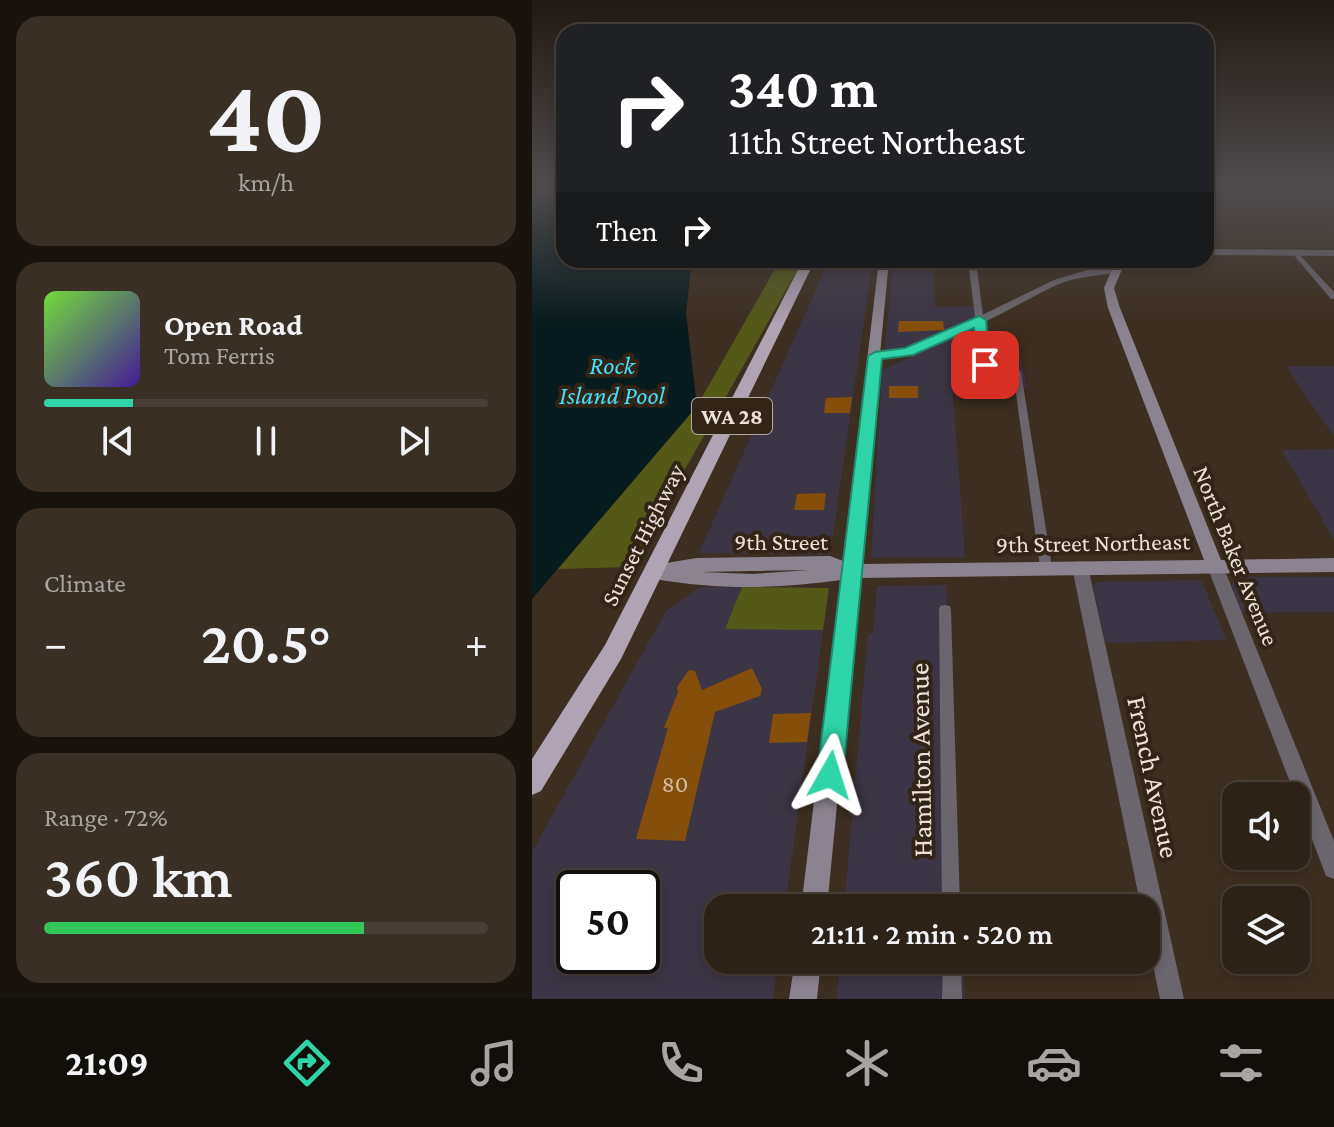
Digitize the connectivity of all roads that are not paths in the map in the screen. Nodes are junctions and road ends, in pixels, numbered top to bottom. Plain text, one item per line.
1 (1214, 252) edge
2 (1295, 253) junction
3 (1333, 254) edge
4 (805, 268) edge
5 (883, 268) edge
6 (973, 268) edge
7 (1102, 268) edge
8 (1118, 268) edge
9 (1334, 297) edge
10 (979, 320) junction
11 (875, 356) junction
12 (985, 365) dead end
13 (1017, 372) dead end
14 (1334, 565) edge
15 (1215, 566) junction
16 (1046, 567) junction
17 (1080, 567) junction
18 (852, 571) junction
19 (655, 572) junction
20 (945, 610) dead end
21 (532, 782) edge
22 (1334, 868) edge
23 (816, 894) edge
24 (951, 894) edge
25 (806, 974) edge
26 (952, 974) edge
27 (803, 999) edge
28 (952, 999) edge
29 (1172, 999) edge

1 - 2 street
2 - 3 street
2 - 9 street
4 - 19 highway, Sunset Highway / WA 28
5 - 11 main road
6 - 10 street
7 - 10 street
8 - 15 main road, North Baker Avenue
10 - 11 street
10 - 12 street
11 - 18 main road
13 - 16 street
14 - 15 main road, 9th Street Northeast
15 - 17 main road, 9th Street Northeast
15 - 22 street, North Baker Avenue
16 - 17 main road, 9th Street Northeast
16 - 18 main road, 9th Street Northeast
17 - 29 street, French Avenue
18 - 19 main road, 9th Street
18 - 23 main road
19 - 21 highway, Sunset Highway / WA 28
20 - 24 street, Hamilton Avenue
25 - 27 main road
26 - 28 street

